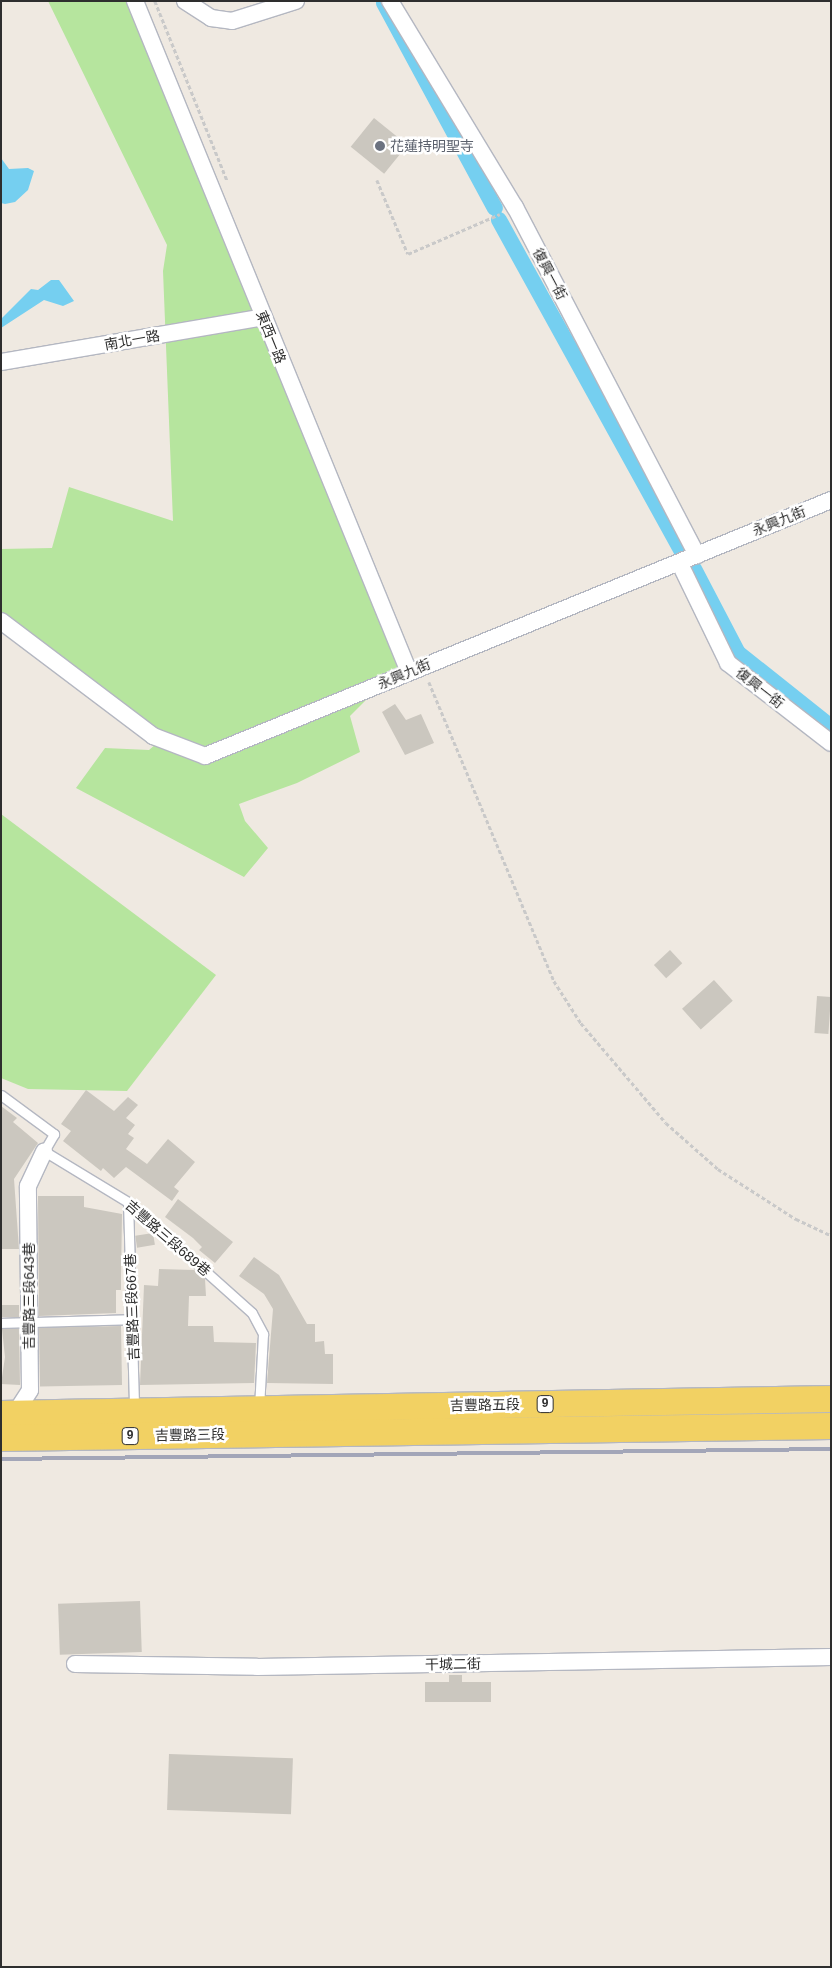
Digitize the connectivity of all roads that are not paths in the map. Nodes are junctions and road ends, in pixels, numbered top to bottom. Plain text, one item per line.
1 (135, 1) edge
2 (185, 1) edge
3 (296, 1) edge
4 (390, 1) edge
5 (263, 317) junction
6 (1, 362) edge
7 (831, 500) edge
8 (697, 555) junction
9 (680, 564) junction
10 (1, 621) edge
11 (409, 672) junction
12 (831, 743) edge
13 (1, 1095) edge
14 (44, 1152) junction
15 (128, 1202) junction
16 (134, 1319) junction
17 (1, 1323) edge
18 (28, 1323) junction
19 (831, 1399) edge
20 (134, 1412) junction
21 (259, 1422) junction
22 (6, 1426) edge
23 (831, 1426) edge
24 (831, 1657) edge
25 (75, 1664) dead end

1 - 5 street, 東西一路
2 - 3 street
4 - 8 street, 復興一街
5 - 6 street, 南北一路
5 - 11 street, 東西一路
7 - 8 street, 永興九街
8 - 9 street, 永興九街
9 - 11 street, 永興九街
9 - 12 street, 復興一街
10 - 11 street, 永興九街
13 - 14 lane
14 - 15 lane, 吉豐路三段689巷
14 - 18 street, 吉豐路三段643巷
15 - 16 lane, 吉豐路三段667巷
15 - 21 lane, 吉豐路三段689巷
16 - 18 lane
16 - 20 lane, 吉豐路三段667巷
17 - 18 lane
18 - 22 street, 吉豐路三段643巷
19 - 21 main road, 吉豐路五段 / 9
20 - 21 main road, 吉豐路三段 / 9
20 - 22 main road, 吉豐路三段 / 9
21 - 22 main road, 吉豐路三段 / 9
21 - 23 main road, 吉豐路五段 / 9
24 - 25 street, 干城二街

